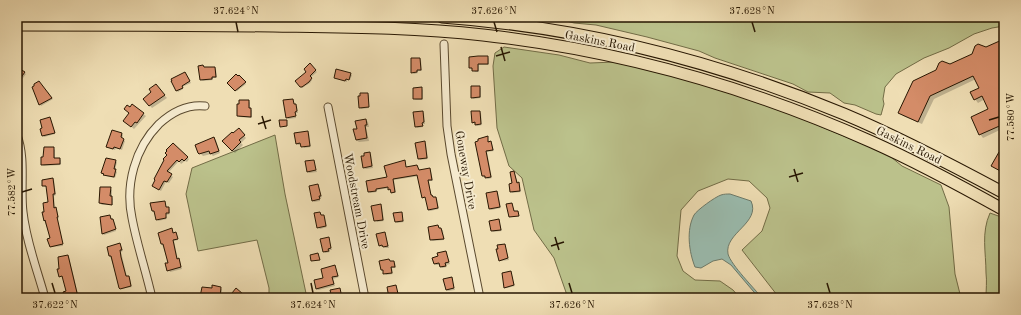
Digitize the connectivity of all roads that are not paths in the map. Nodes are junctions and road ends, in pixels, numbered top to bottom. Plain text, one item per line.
1 (442, 17) edge
2 (17, 25) edge
3 (444, 44) dead end
4 (205, 106) dead end
5 (328, 107) dead end
6 (17, 135) edge
7 (1004, 193) edge
8 (1004, 210) edge
9 (45, 298) edge
10 (152, 298) edge
11 (365, 298) edge
12 (480, 298) edge

1 - 7 main road, Gaskins Road
2 - 8 main road, Gaskins Road
3 - 12 street, Goneway Drive
4 - 10 street
5 - 11 street, Woodstream Drive
6 - 9 street

